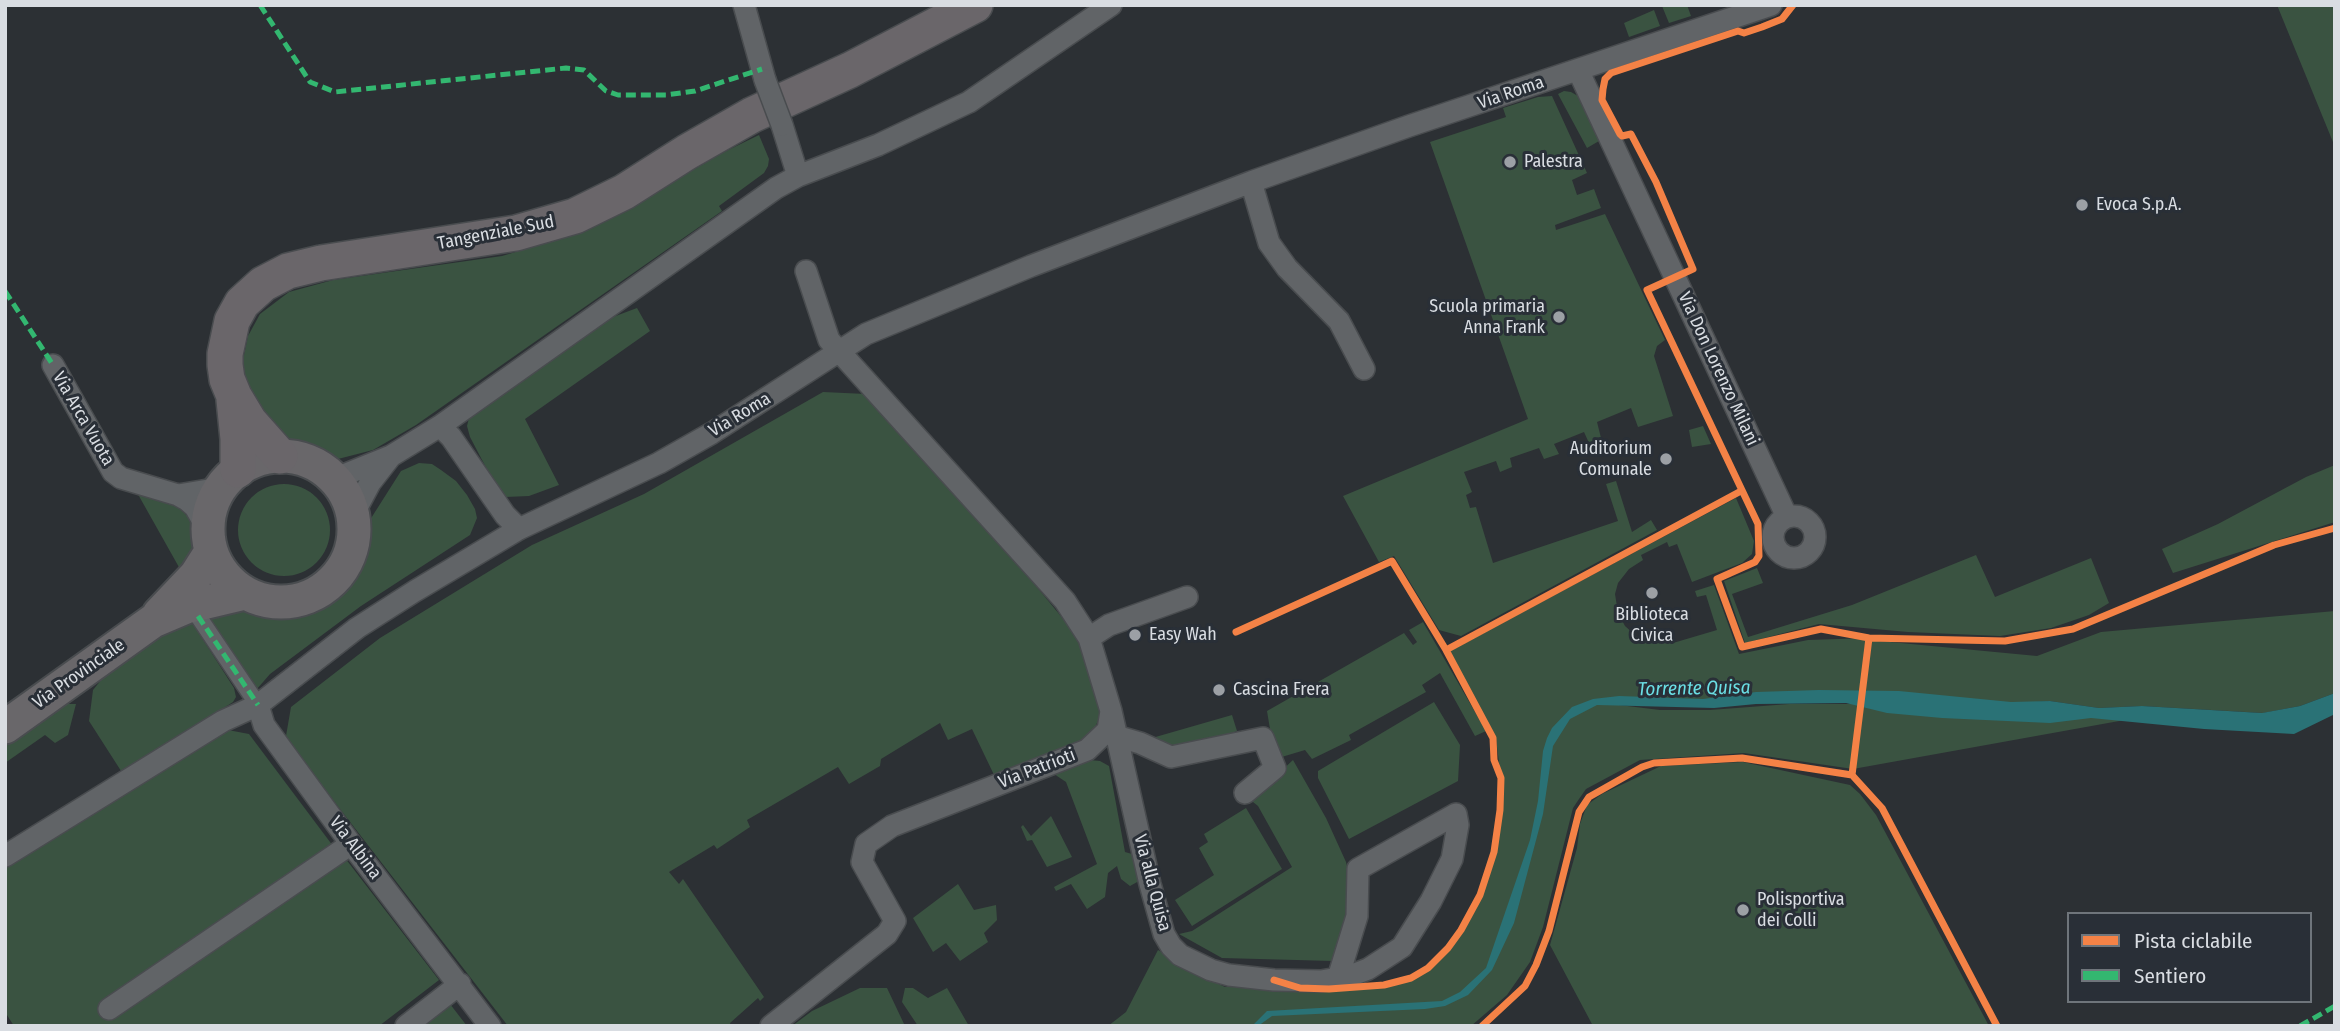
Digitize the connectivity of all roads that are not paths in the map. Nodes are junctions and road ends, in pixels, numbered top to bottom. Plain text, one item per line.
1 (744, 5) edge
2 (975, 5) edge
3 (1111, 5) edge
4 (1771, 5) edge
5 (1744, 10) edge
6 (1578, 70) junction
7 (798, 176) junction
8 (1251, 182) junction
9 (806, 271) dead end
10 (839, 351) junction
11 (53, 365) dead end
12 (1364, 369) dead end
13 (234, 396) junction
14 (440, 426) junction
15 (280, 456) junction
16 (391, 456) junction
17 (229, 479) junction
18 (334, 479) junction
19 (178, 495) junction
20 (353, 516) junction
21 (1787, 517) dead end
22 (519, 529) junction
23 (209, 541) junction
24 (246, 593) junction
25 (1187, 597) dead end
26 (198, 617) dead end
27 (153, 621) junction
28 (1089, 638) junction
29 (258, 705) junction
30 (1111, 711) junction
31 (5, 727) edge
32 (1116, 736) junction
33 (1245, 793) dead end
34 (351, 844) junction
35 (5, 856) edge
36 (1338, 978) junction
37 (460, 984) junction
38 (109, 1009) dead end
39 (406, 1026) edge
40 (490, 1026) edge
41 (771, 1026) edge

1 - 7 street, bridge
2 - 13 highway, Tangenziale Sud
3 - 7 street
4 - 5 street, Via Roma
5 - 6 street, Via Roma
6 - 8 street, Via Roma
6 - 21 street, Via Don Lorenzo Milani
7 - 14 street
8 - 10 street, Via Roma
8 - 12 street
9 - 10 street
10 - 22 street, Via Roma
10 - 28 street
11 - 19 street, Via Arca Vuota
13 - 15 highway, Tangenziale Sud
13 - 17 highway, Tangenziale Sud
14 - 16 street
14 - 22 street
15 - 17 main road
15 - 18 main road, Via Provinciale
16 - 18 street
16 - 20 street
17 - 19 street
17 - 23 main road, Via Provinciale
18 - 20 main road, Via Provinciale
19 - 23 street
20 - 24 main road, Via Provinciale
22 - 29 street, Via Roma
23 - 24 main road, Via Provinciale
23 - 27 main road, Via Provinciale
24 - 27 main road, Via Provinciale
25 - 28 street
26 - 29 street
27 - 31 main road, Via Provinciale
28 - 30 street
29 - 34 street, Via Albina
29 - 35 street, Via Roma
30 - 32 street, Via alla Quisa
30 - 41 street, Via Patrioti
32 - 33 street
32 - 36 street, Via alla Quisa
34 - 37 street, Via Albina
34 - 38 street
36 - 36 street, Via alla Quisa
37 - 39 street
37 - 40 street, Via Albina

